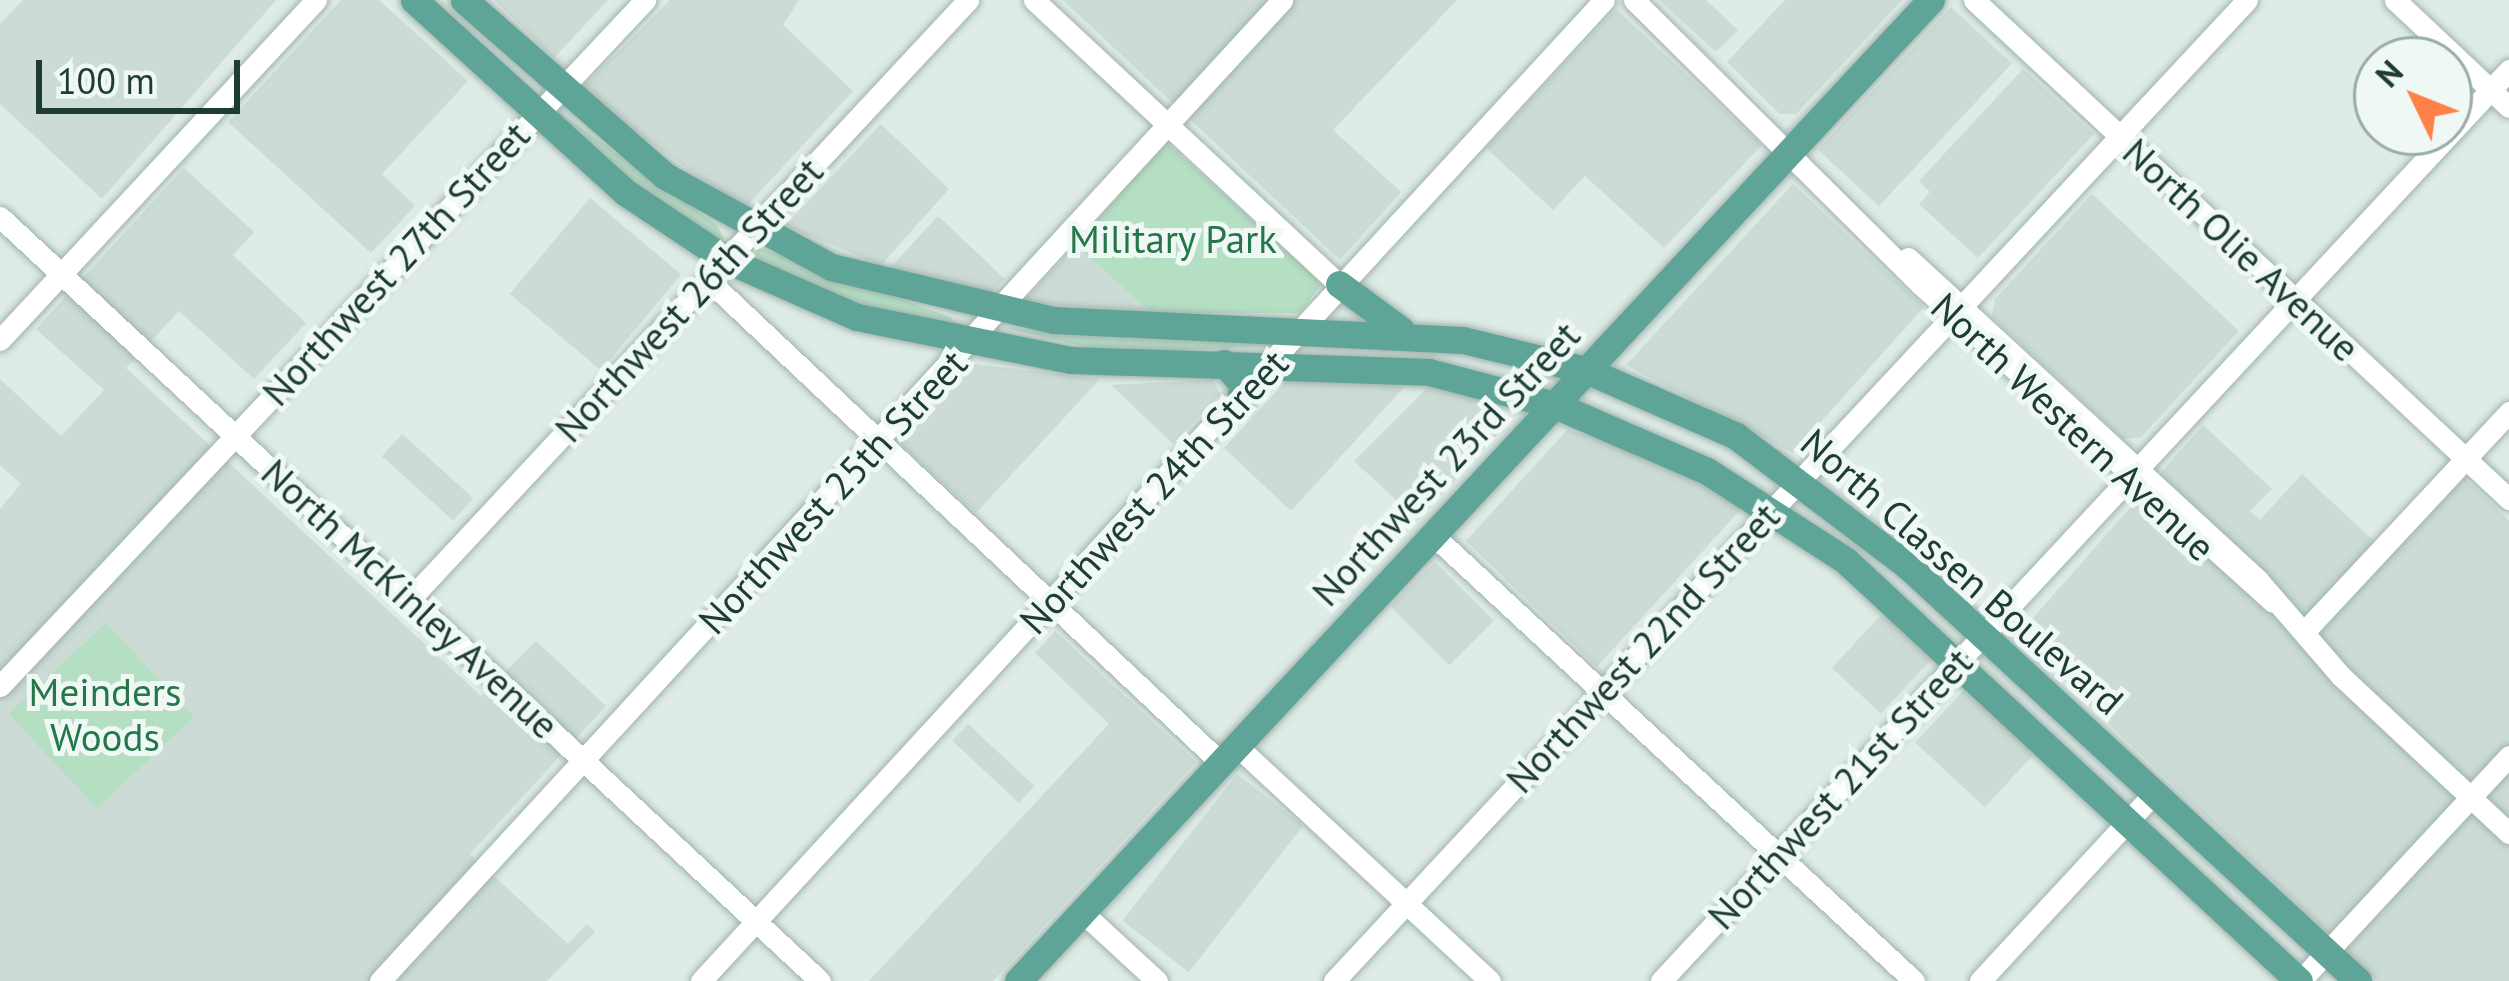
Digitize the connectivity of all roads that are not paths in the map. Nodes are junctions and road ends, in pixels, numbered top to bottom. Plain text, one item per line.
1 (316, 0) edge
2 (414, 0) edge
3 (464, 0) edge
4 (645, 0) edge
5 (968, 0) edge
6 (1034, 0) edge
7 (1282, 0) edge
8 (1604, 0) edge
9 (1634, 0) edge
10 (1931, 0) edge
11 (1974, 0) edge
12 (2247, 0) edge
13 (2395, 0) edge
14 (2509, 70) edge
15 (2490, 89) junction
16 (561, 90) junction
17 (2509, 107) edge
18 (537, 114) junction
19 (1167, 124) junction
20 (2120, 136) junction
21 (1790, 152) junction
22 (0, 217) edge
23 (754, 231) junction
24 (718, 270) junction
25 (61, 274) junction
26 (1339, 284) junction
27 (2295, 300) junction
28 (1958, 310) junction
29 (997, 312) junction
30 (1306, 324) junction
31 (1401, 331) junction
32 (0, 340) edge
33 (968, 346) junction
34 (1275, 362) junction
35 (1224, 363) junction
36 (1586, 370) junction
37 (1239, 402) junction
38 (1555, 405) junction
39 (2509, 412) edge
40 (235, 436) junction
41 (879, 444) junction
42 (2465, 459) junction
43 (2133, 473) junction
44 (1800, 480) junction
45 (2509, 500) edge
46 (1772, 509) junction
47 (1432, 536) junction
48 (410, 599) junction
49 (1050, 606) junction
50 (2304, 632) junction
51 (1982, 636) junction
52 (1957, 663) junction
53 (0, 686) edge
54 (1602, 692) junction
55 (1228, 754) junction
56 (2509, 756) edge
57 (584, 761) junction
58 (2476, 792) junction
59 (2154, 793) junction
60 (2509, 813) edge
61 (2128, 822) junction
62 (2509, 833) edge
63 (1778, 855) junction
64 (1406, 903) junction
65 (1082, 912) junction
66 (755, 922) junction
67 (2327, 952) junction
68 (380, 981) edge
69 (701, 981) edge
70 (820, 981) edge
71 (1018, 981) edge
72 (1157, 981) edge
73 (1334, 981) edge
74 (1490, 981) edge
75 (1661, 981) edge
76 (1914, 981) edge
77 (1980, 981) edge
78 (2300, 981) edge
79 (2358, 981) edge

1 - 25 street
2 - 18 main road, North Classen Boulevard
3 - 16 main road, North Classen Boulevard
4 - 16 street, Northwest 27th Street
5 - 23 street, Northwest 26th Street
6 - 19 street
7 - 19 street, Northwest 25th Street
8 - 26 street, Northwest 24th Street
9 - 21 street, North Western Avenue
10 - 21 main road, Northwest 23rd Street
11 - 20 street, North Olie Avenue
12 - 20 street, Northwest 22nd Street
13 - 15 street
14 - 15 street, Northwest 21st Street
15 - 17 street
15 - 27 street, Northwest 21st Street
16 - 18 street, Northwest 27th Street
16 - 23 main road, North Classen Boulevard
18 - 24 main road, North Classen Boulevard
18 - 40 street, Northwest 27th Street
19 - 26 street
19 - 29 street, Northwest 25th Street
20 - 27 street, North Olie Avenue
20 - 28 street, Northwest 22nd Street
21 - 28 street, North Western Avenue
21 - 36 main road, Northwest 23rd Street
22 - 25 street, North McKinley Avenue
23 - 24 street, Northwest 26th Street
23 - 29 main road, North Classen Boulevard
24 - 33 main road, North Classen Boulevard
24 - 41 street
24 - 48 street, Northwest 26th Street
25 - 32 street
25 - 40 street, North McKinley Avenue
26 - 30 street, Northwest 24th Street
26 - 31 main road
27 - 42 street, North Olie Avenue
27 - 43 street, Northwest 21st Street
28 - 43 street, North Western Avenue
28 - 44 street, Northwest 22nd Street
29 - 30 main road, North Classen Boulevard
29 - 33 street, Northwest 25th Street
30 - 31 main road, North Classen Boulevard
30 - 34 street, Northwest 24th Street
31 - 36 main road, North Classen Boulevard
33 - 35 main road, North Classen Boulevard
33 - 41 street, Northwest 25th Street
34 - 35 main road, North Classen Boulevard
34 - 37 street, Northwest 24th Street
34 - 38 main road, North Classen Boulevard
35 - 37 main road
36 - 38 main road, Northwest 23rd Street
36 - 44 main road, North Classen Boulevard
37 - 49 street, Northwest 24th Street
38 - 46 main road, North Classen Boulevard
38 - 47 main road, Northwest 23rd Street
39 - 42 street
40 - 48 street, North McKinley Avenue
40 - 53 street, Northwest 27th Street
41 - 49 street
41 - 57 street, Northwest 25th Street
42 - 45 street, North Olie Avenue
42 - 50 street
43 - 50 street, North Western Avenue
43 - 51 street, Northwest 21st Street
44 - 46 street, Northwest 22nd Street
44 - 51 main road, North Classen Boulevard
46 - 52 main road, North Classen Boulevard
46 - 54 street, Northwest 22nd Street
47 - 54 street
47 - 55 main road, Northwest 23rd Street
48 - 57 street, North McKinley Avenue
49 - 55 street
49 - 66 street, Northwest 24th Street
50 - 58 street, North Western Avenue
51 - 52 street, Northwest 21st Street
51 - 59 main road, North Classen Boulevard
52 - 61 main road, North Classen Boulevard
52 - 63 street, Northwest 21st Street
54 - 63 street
54 - 64 street, Northwest 22nd Street
55 - 64 street
55 - 65 main road, Northwest 23rd Street
56 - 58 street
57 - 66 street, North McKinley Avenue
57 - 68 street, Northwest 25th Street
58 - 60 street, North Western Avenue
58 - 62 street, North Western Avenue
58 - 67 street
59 - 61 street
59 - 67 main road, North Classen Boulevard
61 - 77 street
61 - 78 main road, North Classen Boulevard
63 - 75 street, Northwest 21st Street
63 - 76 street
64 - 73 street, Northwest 22nd Street
64 - 74 street
65 - 71 main road, Northwest 23rd Street
65 - 72 street
66 - 69 street, Northwest 24th Street
66 - 70 street, North McKinley Avenue
67 - 78 street
67 - 79 main road, North Classen Boulevard

